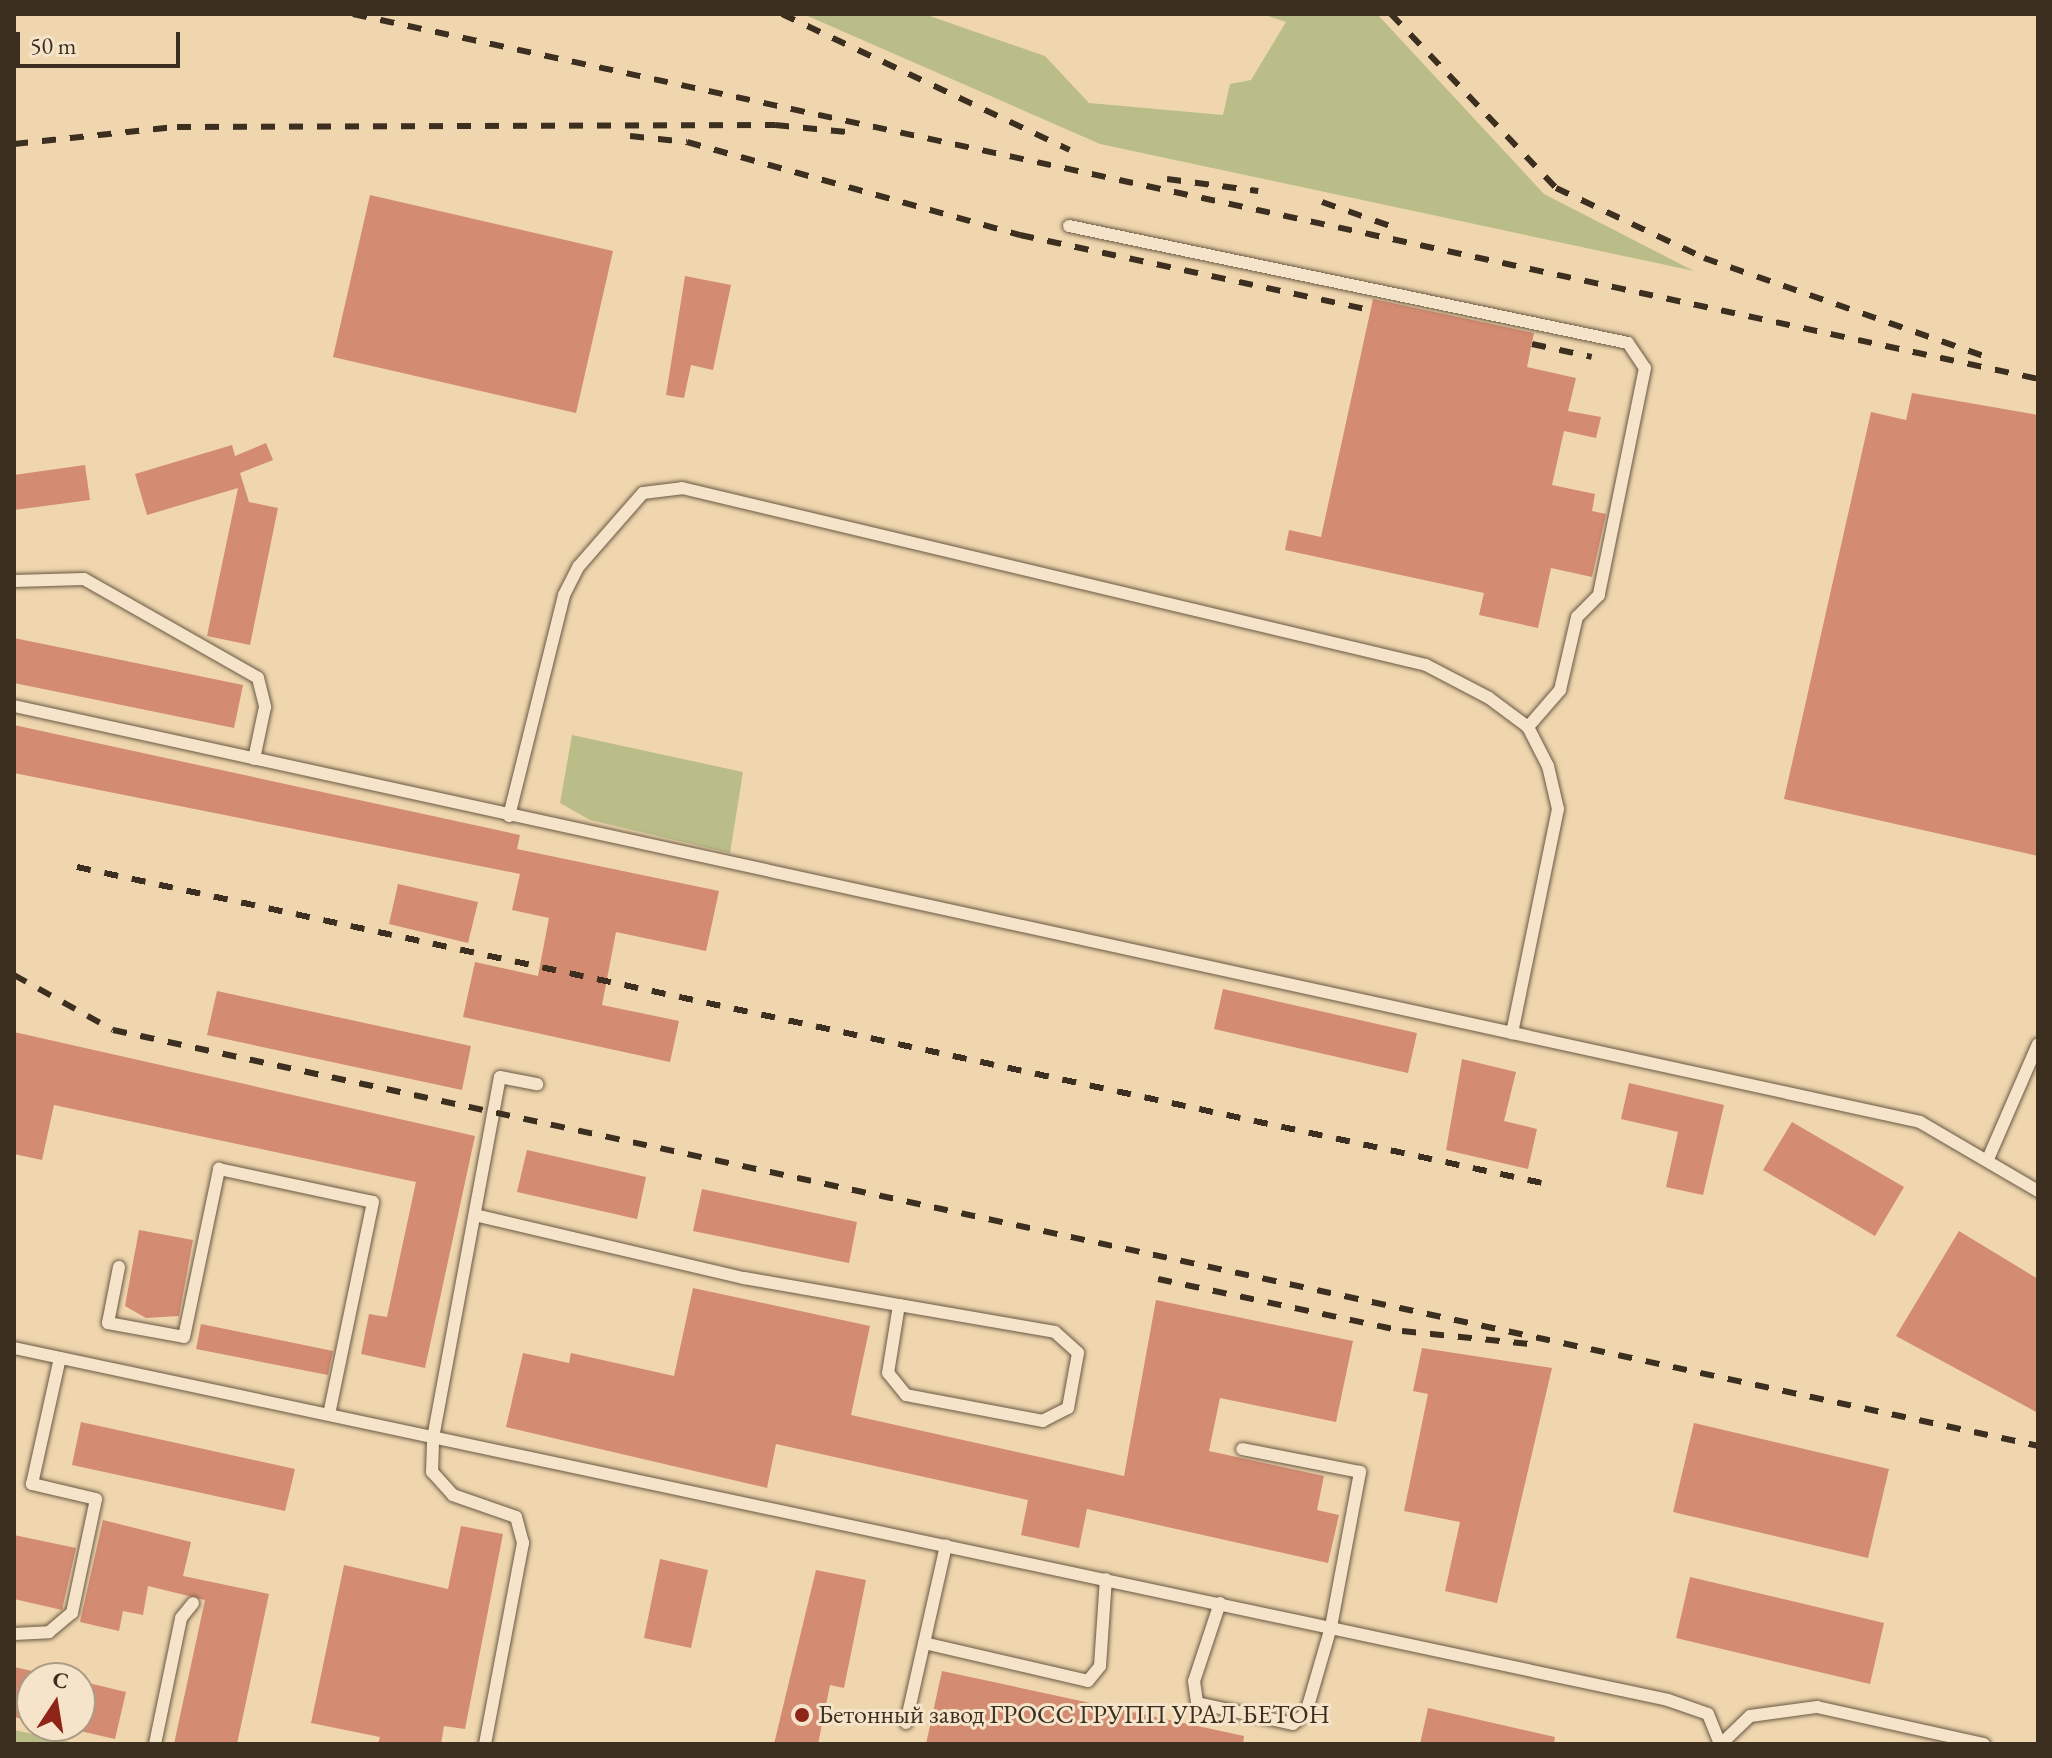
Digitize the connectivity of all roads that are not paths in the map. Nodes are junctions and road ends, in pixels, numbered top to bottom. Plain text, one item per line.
1 (1069, 226) dead end
2 (14, 581) edge
3 (14, 706) edge
4 (1528, 727) junction
5 (254, 759) junction
6 (509, 816) junction
7 (1512, 1033) junction
8 (2038, 1044) edge
9 (537, 1084) dead end
10 (1988, 1159) junction
11 (2038, 1191) edge
12 (479, 1216) junction
13 (119, 1267) dead end
14 (899, 1305) junction
15 (14, 1348) edge
16 (60, 1358) junction
17 (329, 1414) junction
18 (433, 1438) junction
19 (1242, 1449) dead end
20 (946, 1545) junction
21 (1106, 1579) junction
22 (193, 1603) dead end
23 (1220, 1603) junction
24 (1331, 1627) junction
25 (14, 1634) edge
26 (924, 1643) junction
27 (906, 1723) dead end
28 (155, 1744) edge
29 (485, 1744) edge
30 (1720, 1744) edge
31 (1984, 1744) edge

1 - 4 lane
2 - 5 lane
3 - 5 lane
4 - 6 lane
4 - 7 lane
5 - 6 lane
6 - 7 lane
7 - 10 lane
8 - 10 lane
9 - 12 lane
10 - 11 lane
12 - 14 lane
12 - 18 lane
13 - 17 lane
14 - 14 lane
15 - 16 lane
16 - 17 lane
16 - 25 lane
17 - 18 lane
18 - 20 lane
18 - 29 lane
19 - 24 lane
20 - 21 lane
20 - 26 lane
21 - 23 lane
21 - 26 lane
22 - 28 lane
23 - 24 lane
23 - 24 lane
24 - 30 lane
26 - 27 lane
30 - 31 lane

